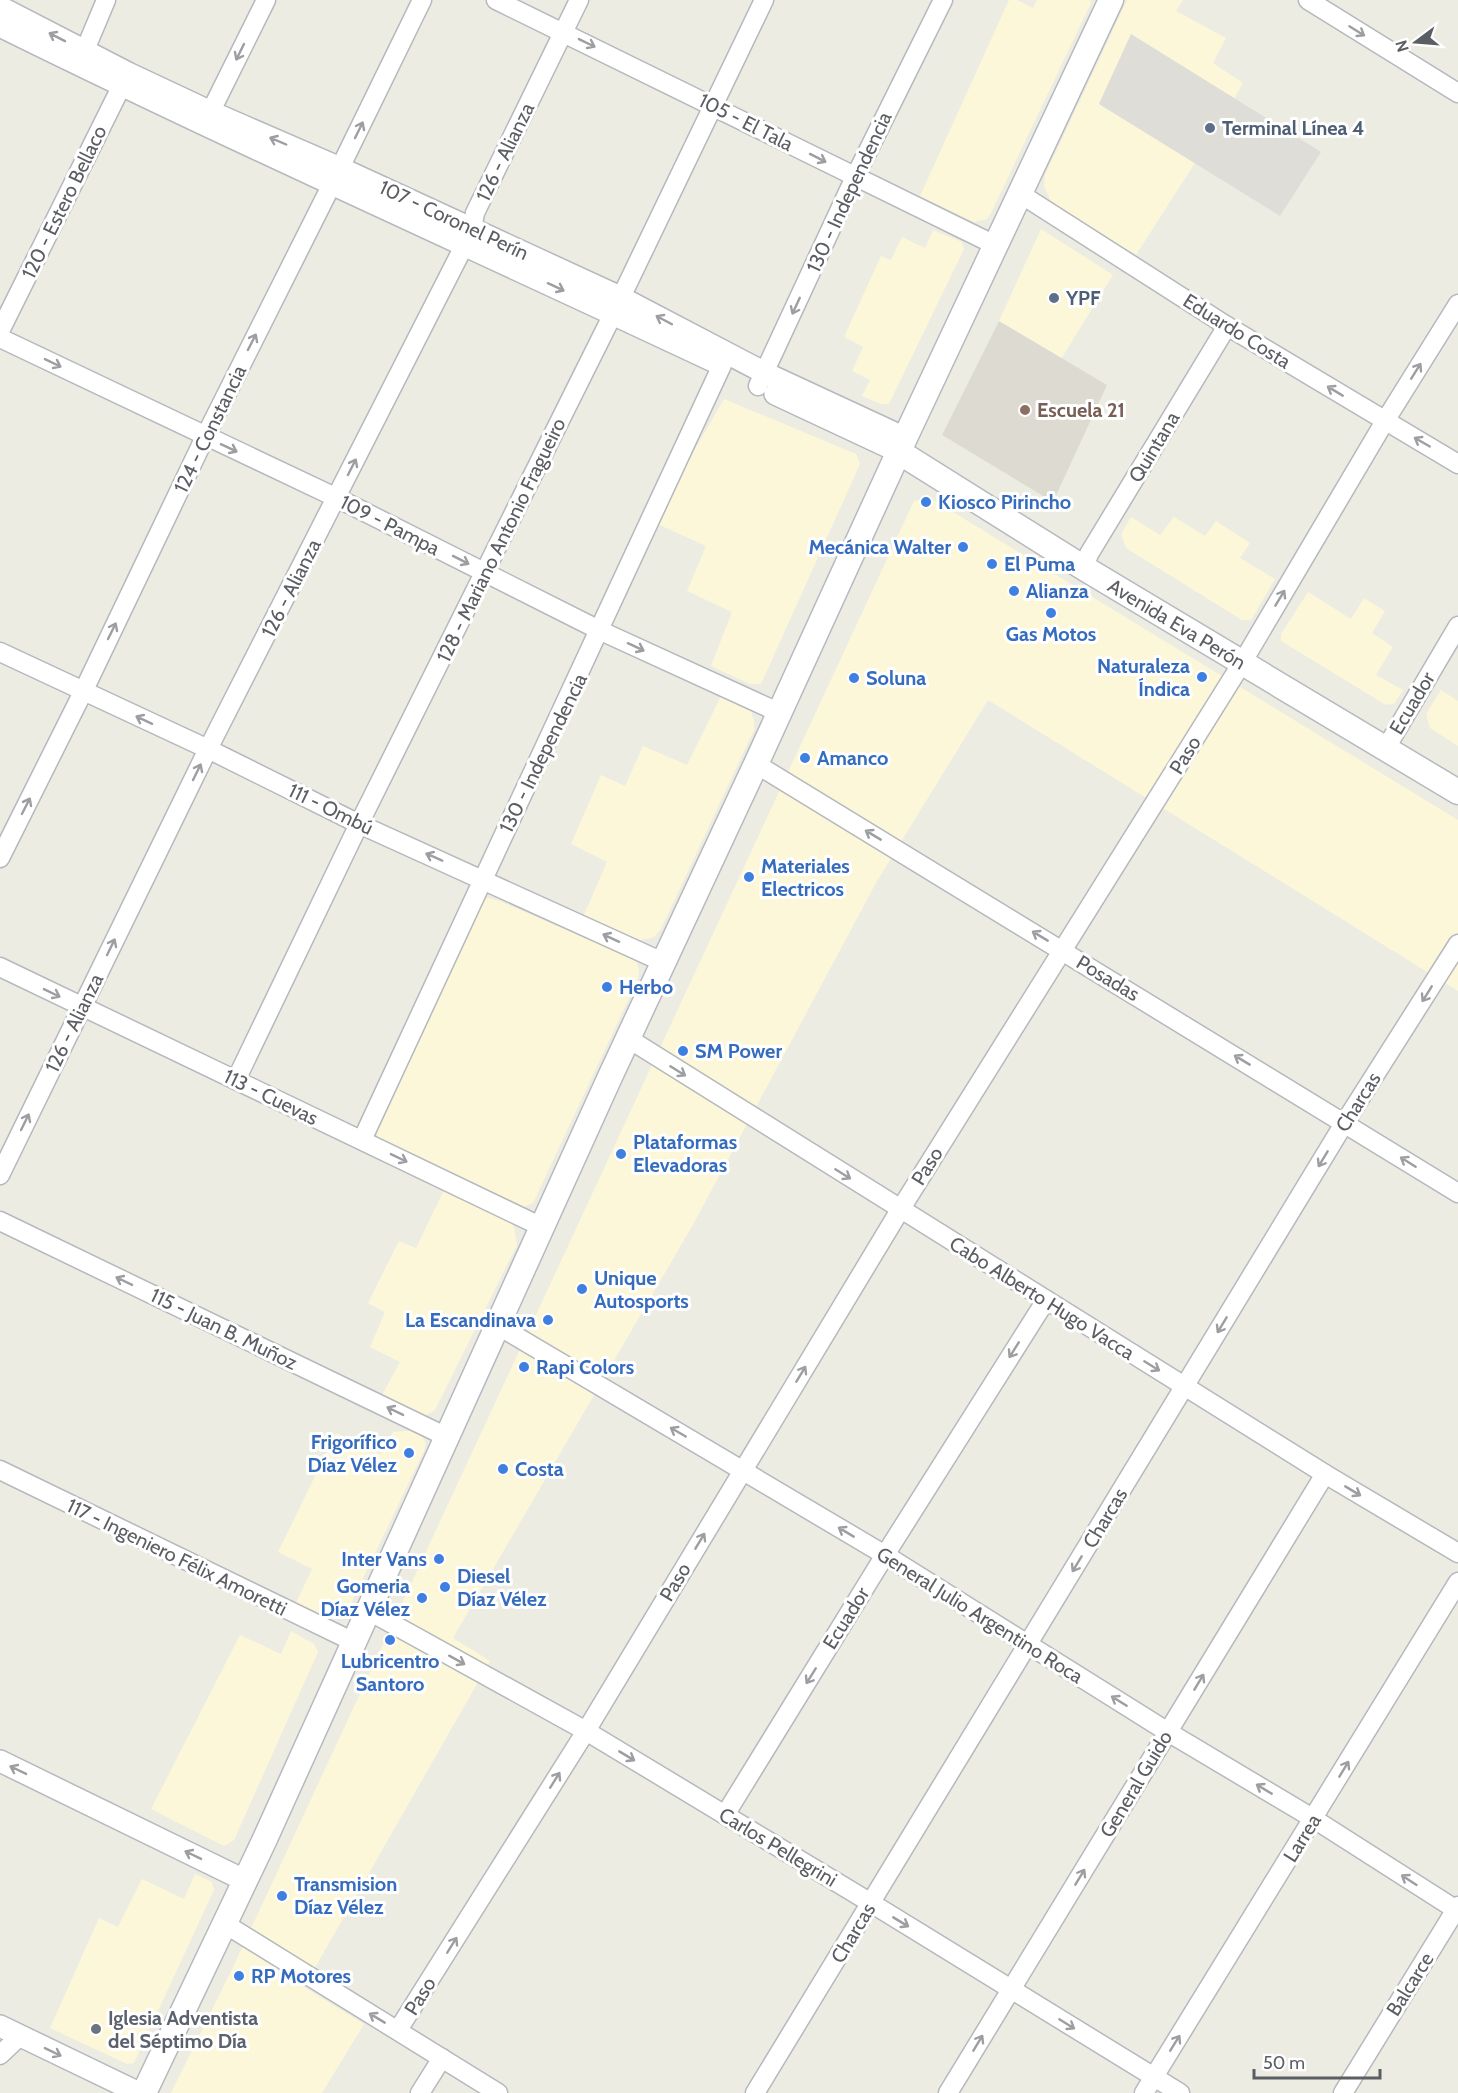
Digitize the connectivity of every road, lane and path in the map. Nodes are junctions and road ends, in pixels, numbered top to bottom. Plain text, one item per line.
1 (106, 0) edge
2 (266, 0) edge
3 (422, 0) edge
4 (496, 0) edge
5 (579, 0) edge
6 (764, 0) edge
7 (943, 0) edge
8 (1111, 0) edge
9 (1308, 0) edge
10 (0, 7) edge
11 (0, 26) edge
12 (564, 32) junction
13 (81, 58) junction
14 (125, 79) junction
15 (1458, 93) edge
16 (714, 106) junction
17 (207, 119) junction
18 (336, 175) junction
19 (855, 177) junction
20 (1019, 193) junction
21 (468, 236) junction
22 (995, 245) junction
23 (1458, 304) edge
24 (617, 306) junction
25 (1227, 326) junction
26 (0, 331) edge
27 (0, 338) edge
28 (722, 365) junction
29 (761, 379) junction
30 (1385, 421) junction
31 (205, 437) junction
32 (902, 445) junction
33 (1458, 464) edge
34 (337, 498) junction
35 (1087, 561) junction
36 (486, 573) junction
37 (1458, 626) edge
38 (601, 631) junction
39 (0, 652) edge
40 (1246, 656) junction
41 (83, 692) junction
42 (780, 713) junction
43 (1389, 742) junction
44 (208, 749) junction
45 (756, 764) junction
46 (1458, 776) edge
47 (1458, 792) edge
48 (359, 824) junction
49 (0, 858) edge
50 (482, 879) junction
51 (1458, 944) edge
52 (1062, 950) junction
53 (664, 963) junction
54 (0, 967) edge
55 (81, 1007) junction
56 (628, 1040) junction
57 (236, 1080) junction
58 (1345, 1122) junction
59 (362, 1140) junction
60 (0, 1175) edge
61 (1458, 1193) edge
62 (900, 1210) junction
63 (0, 1221) edge
64 (542, 1227) junction
65 (1046, 1300) junction
66 (497, 1325) junction
67 (1185, 1386) junction
68 (447, 1437) junction
69 (0, 1470) edge
70 (743, 1470) junction
71 (1325, 1474) junction
72 (1458, 1553) edge
73 (885, 1555) junction
74 (1458, 1582) edge
75 (369, 1611) junction
76 (354, 1642) junction
77 (1029, 1645) junction
78 (585, 1731) junction
79 (1168, 1732) junction
80 (0, 1761) edge
81 (725, 1815) junction
82 (1314, 1819) junction
83 (246, 1881) junction
84 (871, 1903) junction
85 (1457, 1909) edge
86 (225, 1924) junction
87 (1011, 1989) junction
88 (0, 2026) edge
89 (398, 2030) junction
90 (20, 2036) junction
91 (0, 2055) edge
92 (442, 2058) junction
93 (1149, 2085) edge
94 (139, 2093) edge
95 (144, 2093) edge
96 (420, 2093) edge
97 (498, 2093) edge
98 (755, 2093) edge
99 (948, 2093) edge
100 (1180, 2093) edge
101 (1342, 2093) edge

1 - 13 street
2 -> 17 street
18 -> 3 street, 124 - Constancia
4 - 12 street, 105 - El Tala
5 - 12 street, 126 - Alianza
6 - 16 street, 128 - Mariano Antonio Fragueiro
7 - 19 street, 130 - Independencia
8 - 20 main road
9 -> 15 street
13 -> 10 street, 107 - Coronel Perín
11 - 13 street, 107 - Coronel Perín
12 -> 16 street, 105 - El Tala
12 - 21 street, 126 - Alianza
13 - 14 street, 107 - Coronel Perín
14 - 17 street, 107 - Coronel Perín
14 - 26 street, 120 - Estero Bellaco
16 -> 19 street, 105 - El Tala
16 - 24 street, 128 - Mariano Antonio Fragueiro
17 - 18 street, 107 - Coronel Perín
18 - 21 street, 107 - Coronel Perín
31 -> 18 street, 124 - Constancia
19 - 22 street, 105 - El Tala
19 -> 29 street, 130 - Independencia
20 - 22 main road
20 - 25 street, Eduardo Costa
21 - 24 street, 107 - Coronel Perín
34 -> 21 street, 126 - Alianza
22 - 32 main road
30 -> 23 street, Paso
24 - 28 street, 107 - Coronel Perín
29 -> 24 street, 107 - Coronel Perín
24 - 36 street, 128 - Mariano Antonio Fragueiro
30 -> 25 street, Eduardo Costa
25 - 35 street, Quintana
27 -> 31 street, 109 - Pampa
28 - 29 street, 107 - Coronel Perín
28 - 38 street, 130 - Independencia
29 - 32 street, 107 - Coronel Perín
33 -> 30 street, Eduardo Costa
40 -> 30 street, Paso
31 -> 34 street, 109 - Pampa
41 -> 31 street, 124 - Constancia
32 - 35 main road, Avenida Eva Perón
32 - 42 main road
34 -> 36 street, 109 - Pampa
34 - 44 street, 126 - Alianza
35 - 40 main road, Avenida Eva Perón
36 - 38 street, 109 - Pampa
36 - 48 street, 128 - Mariano Antonio Fragueiro
37 - 43 street, Ecuador
38 -> 42 street, 109 - Pampa
38 - 50 street, 130 - Independencia
39 - 41 street, 111 - Ombú
40 - 43 main road, Avenida Eva Perón
40 - 52 street, Paso
44 -> 41 street, 111 - Ombú
49 -> 41 street, 124 - Constancia
42 - 45 main road
43 - 46 main road, Avenida Eva Perón
43 - 47 main road, Avenida Eva Perón
44 - 48 street, 111 - Ombú
55 -> 44 street, 126 - Alianza
52 -> 45 street, Posadas
45 - 53 main road
50 -> 48 street, 111 - Ombú
48 - 57 street, 128 - Mariano Antonio Fragueiro
53 -> 50 street, 111 - Ombú
50 - 59 street, 130 - Independencia
51 -> 58 street, Charcas
58 -> 52 street, Posadas
52 - 62 street, Paso
53 - 56 main road
54 -> 55 street, 113 - Cuevas
55 - 57 street, 113 - Cuevas
60 -> 55 street, 126 - Alianza
56 -> 62 street, Cabo Alberto Hugo Vacca
56 - 64 main road
57 - 59 street, 113 - Cuevas
61 -> 58 street, Posadas
58 -> 67 street, Charcas
59 -> 64 street, 113 - Cuevas
62 - 65 street, Cabo Alberto Hugo Vacca
70 -> 62 street, Paso
68 -> 63 street, 115 - Juan B. Muñoz
64 - 66 main road
65 -> 67 street, Cabo Alberto Hugo Vacca
65 -> 73 street, Ecuador
66 - 68 main road
70 -> 66 street, General Julio Argentino Roca
67 - 71 street, Cabo Alberto Hugo Vacca
67 -> 77 street, Charcas
68 - 75 main road
69 - 76 street, 117 - Ingeniero Félix Amoretti
73 -> 70 street, General Julio Argentino Roca
78 -> 70 street, Paso
71 -> 72 street, Cabo Alberto Hugo Vacca
79 -> 71 street, General Guido
73 - 77 street, General Julio Argentino Roca
73 -> 81 street, Ecuador
82 -> 74 street, Larrea
75 - 76 main road
75 -> 78 street, Carlos Pellegrini
76 - 83 main road
79 -> 77 street, General Julio Argentino Roca
77 - 84 street, Charcas
78 -> 81 street, Carlos Pellegrini
89 -> 78 street, Paso
82 -> 79 street, General Julio Argentino Roca
87 -> 79 street, General Guido
83 -> 80 street
81 - 84 street, Carlos Pellegrini
85 -> 82 street, General Julio Argentino Roca
93 -> 82 street, Larrea
83 - 86 main road
84 -> 87 street, Carlos Pellegrini
84 - 98 street, Charcas
85 - 101 street, Balcarce
89 -> 86 street
86 - 95 main road
87 -> 93 street, Carlos Pellegrini
99 -> 87 street, General Guido
88 - 90 street
89 - 92 street
90 - 91 street
90 -> 94 street
92 - 96 street
92 - 97 street
93 - 100 street, Carlos Pellegrini

